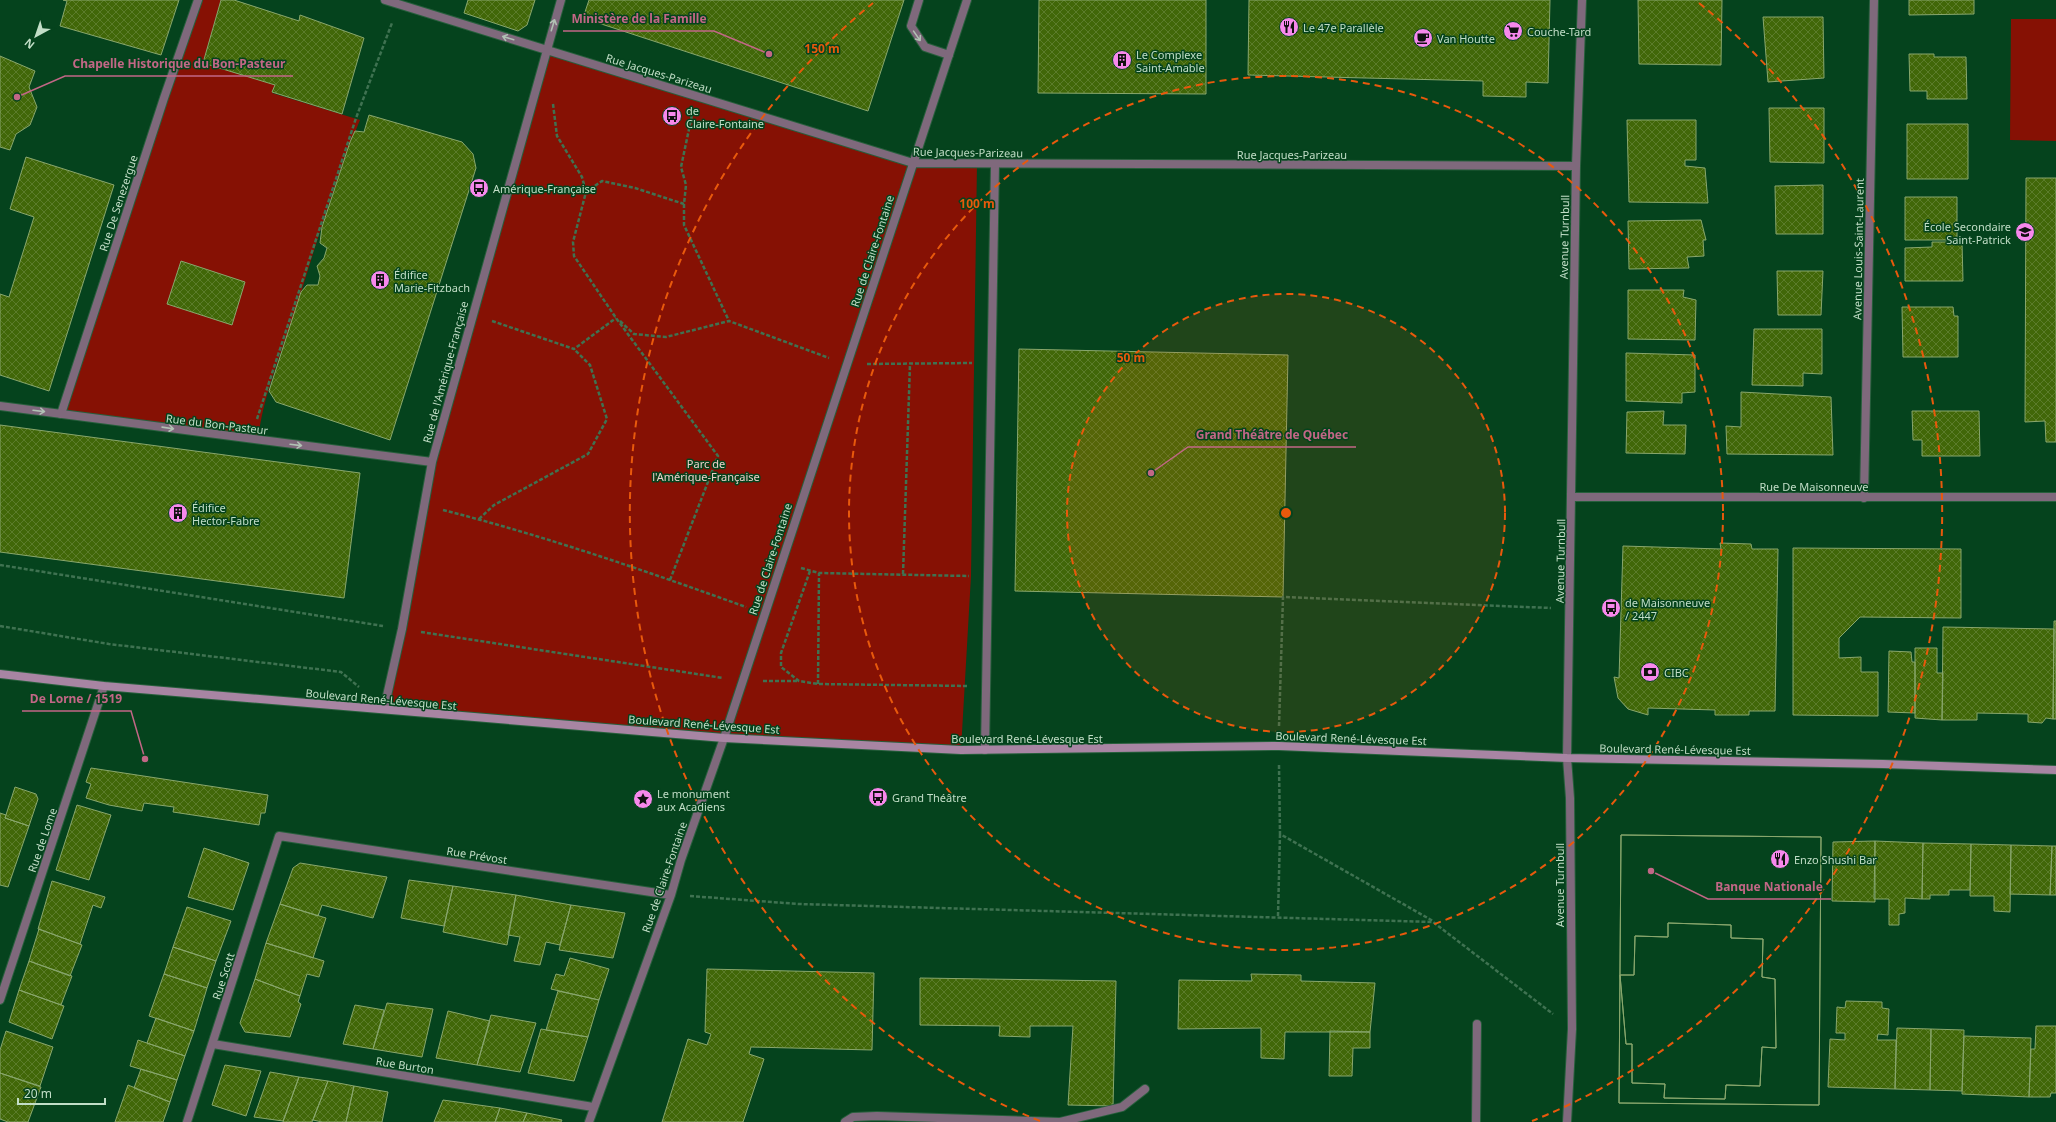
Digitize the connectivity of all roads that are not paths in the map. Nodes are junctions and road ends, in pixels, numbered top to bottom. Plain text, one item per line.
1 (198, 0) edge
2 (385, 0) edge
3 (561, 0) edge
4 (919, 0) edge
5 (967, 0) edge
6 (1582, 0) edge
7 (1874, 0) edge
8 (546, 50) junction
9 (949, 56) junction
10 (912, 163) junction
11 (995, 164) junction
12 (1576, 166) junction
13 (0, 406) edge
14 (61, 414) junction
15 (432, 462) junction
16 (1572, 497) junction
17 (2056, 497) edge
18 (1864, 498) junction
19 (0, 674) edge
20 (104, 686) junction
21 (384, 709) junction
22 (724, 738) junction
23 (984, 750) junction
24 (1567, 758) junction
25 (2056, 770) edge
26 (279, 836) joint
27 (671, 895) junction
28 (0, 1000) edge
29 (1477, 1024) dead end
30 (213, 1044) junction
31 (1145, 1089) dead end
32 (593, 1107) junction
33 (591, 1121) edge
34 (187, 1122) edge
35 (845, 1122) edge
36 (1476, 1122) edge
37 (1567, 1122) edge

1 - 14 street, Rue De Senezergue
8 -> 2 street, Rue Jacques-Parizeau
8 -> 3 street, Rue de l'Amérique-Française
4 -> 9 street
5 - 9 street, Rue de Claire-Fontaine
6 - 12 street, Avenue Turnbull
7 - 18 street, Avenue Louis-Saint-Laurent
8 - 10 street, Rue Jacques-Parizeau
8 - 15 street, Rue de l'Amérique-Française
9 - 10 street, Rue de Claire-Fontaine
10 - 11 street, Rue Jacques-Parizeau
10 - 22 street, Rue de Claire-Fontaine
11 - 12 street, Rue Jacques-Parizeau
11 - 23 street
12 - 16 street, Avenue Turnbull
13 -> 14 street, Rue du Bon-Pasteur
14 -> 15 street, Rue du Bon-Pasteur
15 - 21 street, Rue de l'Amérique-Française
16 - 18 street, Rue De Maisonneuve
16 - 24 street, Avenue Turnbull
17 - 18 street, Rue De Maisonneuve
19 - 20 main road, Boulevard René-Lévesque Est
20 - 21 main road, Boulevard René-Lévesque Est
20 - 28 street, Rue de Lome
21 - 22 main road, Boulevard René-Lévesque Est
22 - 23 main road, Boulevard René-Lévesque Est
22 - 27 street, Rue de Claire-Fontaine
23 - 24 main road, Boulevard René-Lévesque Est
24 - 25 main road, Boulevard René-Lévesque Est
24 - 37 street, Avenue Turnbull
26 - 27 street, Rue Prévost
26 - 30 street, Rue Scott
27 - 32 street, Rue de Claire-Fontaine
29 - 36 street
30 - 32 street, Rue Burton
30 - 34 street, Rue Scott
31 - 35 street
32 - 33 street, Rue de Claire-Fontaine

